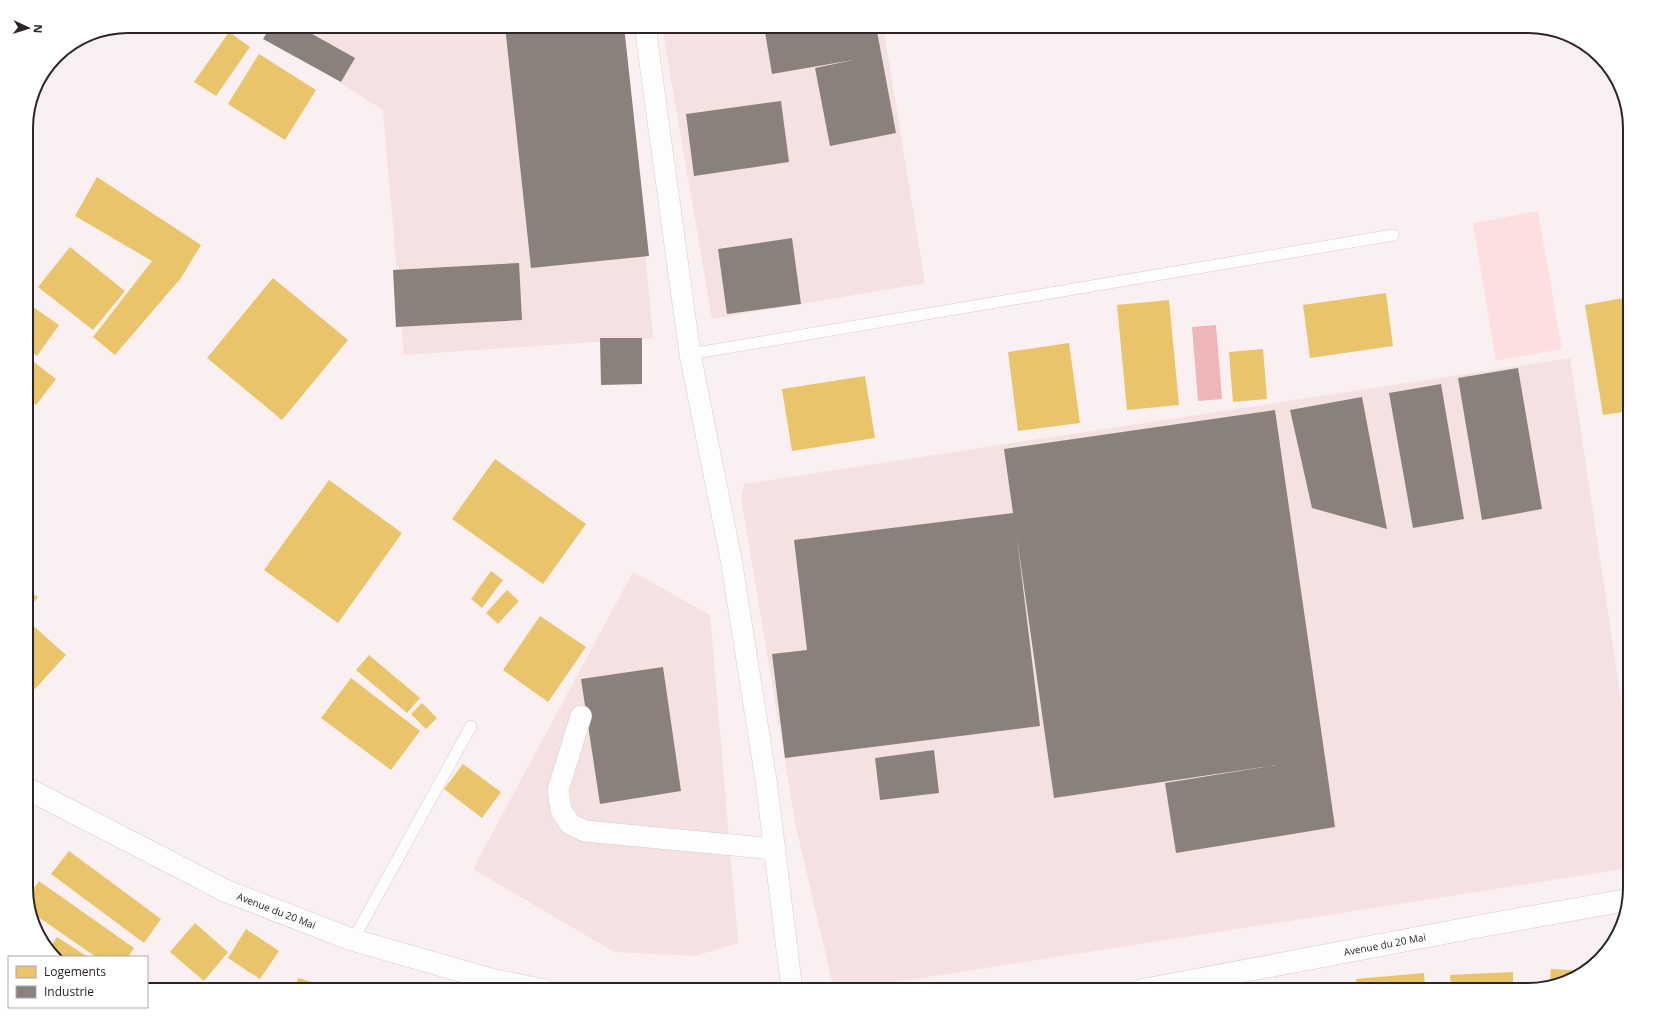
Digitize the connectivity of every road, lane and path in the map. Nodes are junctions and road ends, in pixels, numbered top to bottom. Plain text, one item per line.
1 (646, 33) edge
2 (1393, 235) dead end
3 (690, 354) junction
4 (581, 716) dead end
5 (471, 726) dead end
6 (33, 792) edge
7 (775, 849) junction
8 (1622, 901) edge
9 (353, 940) junction
10 (508, 983) edge
11 (791, 983) edge
12 (1183, 983) edge

1 - 3 street
2 - 3 lane
3 - 7 street
4 - 7 street
5 - 9 lane
6 - 9 main road, Avenue du 20 Mai
7 - 11 street
8 - 12 main road, Avenue du 20 Mai
9 - 10 main road, Avenue du 20 Mai

